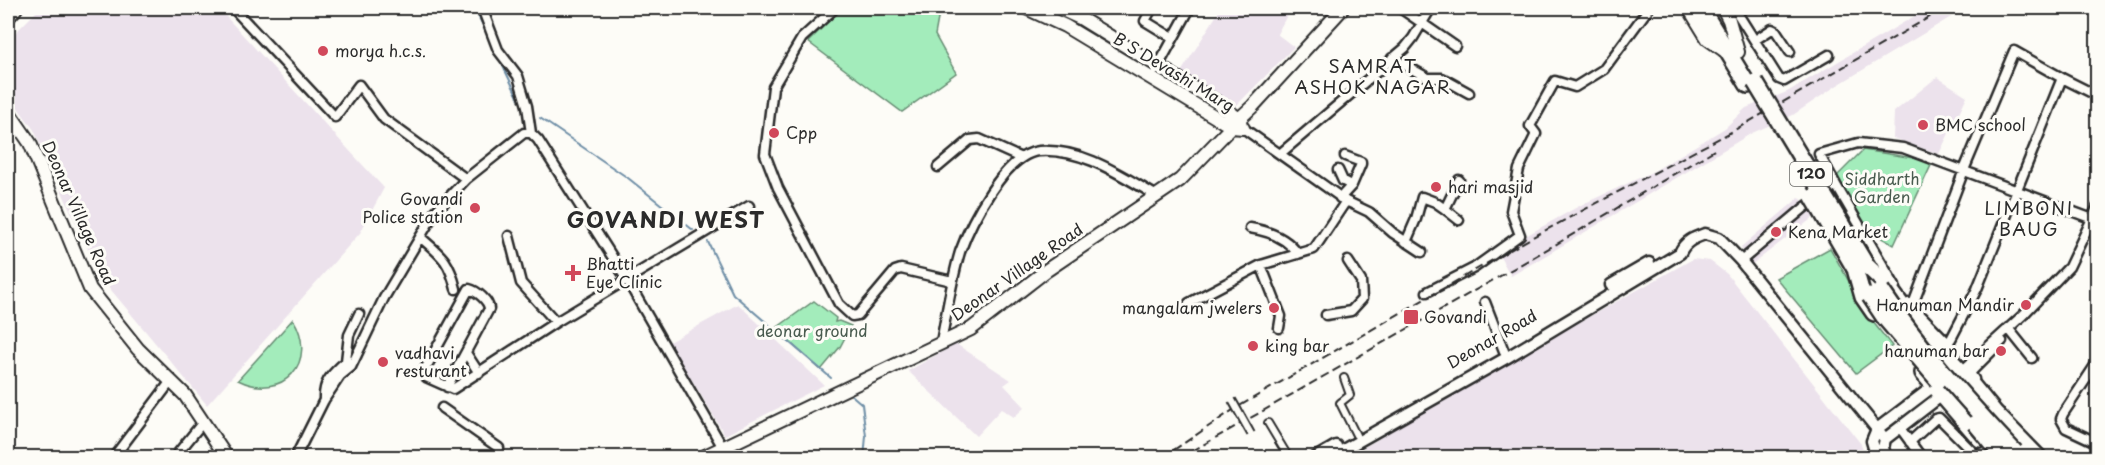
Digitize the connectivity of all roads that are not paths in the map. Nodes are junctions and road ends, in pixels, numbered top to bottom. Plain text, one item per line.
1 (15, 8) edge
2 (233, 8) edge
3 (482, 8) edge
4 (835, 8) edge
5 (1026, 8) edge
6 (1058, 8) edge
7 (1152, 8) edge
8 (1190, 8) edge
9 (1343, 8) edge
10 (1400, 8) edge
11 (1431, 8) edge
12 (1649, 8) edge
13 (1689, 8) edge
14 (1701, 8) edge
15 (1712, 8) edge
16 (1723, 8) edge
17 (1734, 8) edge
18 (1074, 11) edge
19 (8, 16) edge
20 (1421, 24) junction
21 (1065, 26) junction
22 (1718, 27) junction
23 (1173, 38) junction
24 (1755, 40) junction
25 (1455, 46) dead end
26 (1790, 52) dead end
27 (1734, 54) junction
28 (1829, 55) dead end
29 (1392, 58) junction
30 (1158, 66) junction
31 (1152, 78) junction
32 (2062, 78) junction
33 (1469, 93) dead end
34 (2097, 96) edge
35 (1215, 108) junction
36 (8, 111) edge
37 (1238, 125) junction
38 (531, 134) junction
39 (1281, 153) junction
40 (1345, 156) dead end
41 (1022, 158) junction
42 (938, 167) dead end
43 (1964, 170) junction
44 (466, 179) junction
45 (1459, 180) dead end
46 (1351, 185) junction
47 (1836, 185) junction
48 (2016, 190) junction
49 (1330, 191) junction
50 (1157, 196) junction
51 (1343, 200) junction
52 (748, 206) dead end
53 (2097, 206) edge
54 (1445, 209) junction
55 (1459, 220) dead end
56 (2094, 220) edge
57 (1250, 228) dead end
58 (509, 236) dead end
59 (420, 237) junction
60 (1406, 242) junction
61 (1422, 252) dead end
62 (1298, 254) junction
63 (1348, 261) dead end
64 (1741, 261) junction
65 (1261, 265) junction
66 (1861, 267) junction
67 (627, 280) junction
68 (952, 282) junction
69 (456, 289) dead end
70 (1427, 292) dead end
71 (1875, 293) junction
72 (1485, 302) dead end
73 (1190, 303) dead end
74 (1912, 307) junction
75 (359, 314) dead end
76 (1326, 315) dead end
77 (556, 322) junction
78 (1555, 323) junction
79 (1279, 328) dead end
80 (2009, 330) junction
81 (1950, 339) dead end
82 (941, 342) junction
83 (1504, 351) junction
84 (466, 352) junction
85 (2032, 358) dead end
86 (2097, 361) edge
87 (1962, 369) junction
88 (479, 373) junction
89 (1344, 378) dead end
90 (171, 381) junction
91 (447, 387) junction
92 (1938, 390) junction
93 (1986, 393) dead end
94 (324, 400) junction
95 (1232, 400) dead end
96 (442, 408) dead end
97 (1389, 420) junction
98 (203, 422) junction
99 (1268, 423) dead end
100 (1900, 428) junction
101 (1877, 429) junction
102 (1251, 434) dead end
103 (1356, 435) junction
104 (1885, 439) junction
105 (1910, 442) junction
106 (2097, 443) edge
107 (718, 451) edge
108 (113, 458) edge
109 (174, 458) edge
110 (227, 458) edge
111 (295, 458) edge
112 (497, 458) edge
113 (700, 458) edge
114 (1288, 458) edge
115 (1315, 458) edge
116 (1329, 458) edge
117 (1876, 458) edge
118 (1886, 458) edge
119 (1922, 458) edge
120 (1979, 458) edge
121 (1997, 458) edge
122 (2004, 458) edge
123 (2023, 458) edge
124 (2039, 458) edge

1 - 19 highway
2 - 44 street
3 - 38 street
4 - 68 street
5 - 21 main road, B S Devashi Marg
6 - 18 main road, B S Devashi Marg
7 - 23 street
8 - 23 street
9 - 37 main road, Deonar Village Road
10 - 20 street
11 - 20 street
12 - 70 street
13 - 27 main road
14 - 22 highway
15 - 22 highway
16 - 27 main road
17 - 24 street
18 - 21 street
18 - 30 main road, B S Devashi Marg
20 - 25 street
20 - 29 street
21 - 31 main road, B S Devashi Marg
22 - 27 highway
23 - 30 street
24 - 26 street
24 - 28 street
27 - 66 highway, 120, bridge
29 - 33 street
29 - 39 street
30 - 31 street
30 - 35 main road, B S Devashi Marg
31 - 35 main road, B S Devashi Marg
32 - 34 street
32 - 43 street
32 - 48 street
35 - 37 main road, B S Devashi Marg
36 - 90 main road, Deonar Village Road
37 - 39 street, B S Devashi Marg
37 - 50 main road, Deonar Village Road
38 - 44 street
38 - 67 street
39 - 49 street, B S Devashi Marg
40 - 46 street
41 - 42 street
41 - 50 street
41 - 68 street
43 - 47 street
43 - 48 street
43 - 74 street
44 - 59 street
45 - 54 street
46 - 49 street
46 - 51 street
47 - 64 street
47 - 74 street
48 - 56 street
48 - 81 street
49 - 51 street, B S Devashi Marg
50 - 82 main road, Deonar Village Road
51 - 60 street, B S Devashi Marg
51 - 62 street
52 - 67 street
53 - 56 street
54 - 55 street
54 - 60 street
56 - 80 street
57 - 62 street
58 - 77 street
59 - 69 street
59 - 94 street
60 - 61 street, B S Devashi Marg
62 - 65 street
63 - 76 street
64 - 78 street, Deonar Road
64 - 101 street, Deonar Road
65 - 73 street
65 - 79 street
66 - 71 highway
66 - 87 highway
66 - 92 highway
67 - 77 street
67 - 107 street
68 - 82 street
71 - 122 highway, bridge
71 - 123 highway, bridge
72 - 83 street
74 - 87 street
75 - 94 street
77 - 88 street
78 - 83 street, Deonar Road
78 - 97 street, Deonar Road
80 - 85 street
80 - 87 street
82 - 107 main road, Deonar Village Road
83 - 97 street, Deonar Road
84 - 88 street
84 - 91 street
84 - 91 street
86 - 106 street
87 - 92 street
87 - 93 street
87 - 124 highway
88 - 91 street
89 - 103 street
90 - 98 main road, Deonar Village Road
90 - 108 street
92 - 100 street
92 - 101 street
92 - 121 highway
94 - 111 street
95 - 102 street, bridge
96 - 112 street
97 - 103 street, Deonar Road
97 - 116 street, Deonar Road
98 - 109 street
98 - 110 main road, Deonar Village Road
99 - 114 street
100 - 104 street
100 - 105 street
101 - 104 street, Deonar Road
101 - 117 street
103 - 115 street, Deonar Road
104 - 118 street
105 - 119 street
105 - 120 street
107 - 113 main road, Deonar Village Road

